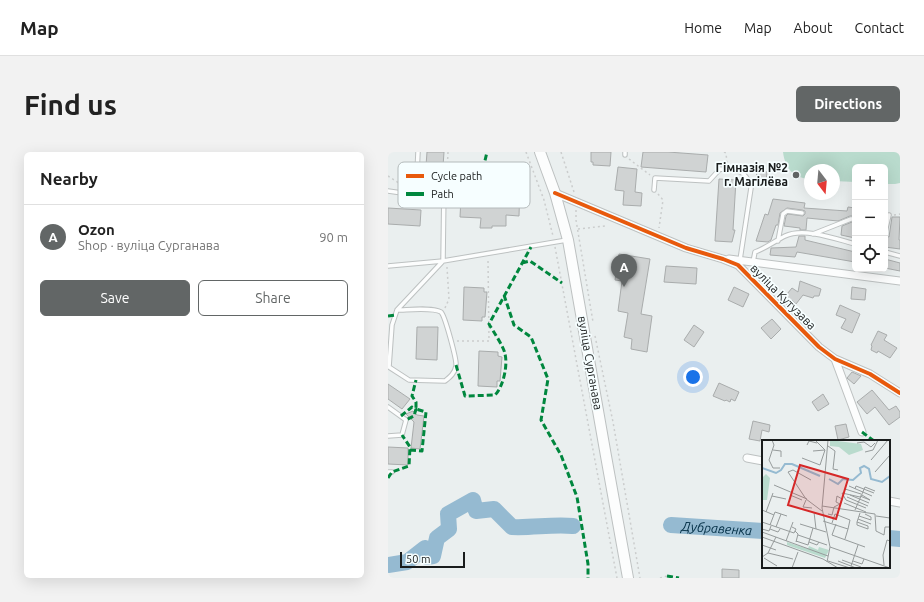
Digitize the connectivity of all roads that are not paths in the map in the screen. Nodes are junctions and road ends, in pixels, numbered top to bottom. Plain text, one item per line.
1 (418, 152) edge
2 (540, 152) edge
3 (418, 162) edge
4 (654, 190) road end
5 (388, 191) edge
6 (398, 192) edge
7 (555, 193) junction
8 (444, 208) edge
9 (802, 213) dead end
10 (852, 219) edge
11 (813, 234) junction
12 (568, 240) junction
13 (778, 241) junction
14 (852, 243) edge
15 (888, 253) edge
16 (900, 256) edge
17 (723, 259) junction
18 (740, 260) junction
19 (445, 261) junction
20 (753, 262) junction
21 (388, 266) edge
22 (900, 281) edge
23 (398, 310) junction
24 (835, 359) junction
25 (900, 394) edge
26 (388, 407) edge
27 (862, 432) dead end
28 (388, 436) edge
29 (747, 458) dead end
30 (762, 461) edge
31 (890, 501) edge
32 (900, 503) edge
33 (628, 578) edge

1 - 3 lane
2 - 7 main road, вуліца Сурганава
4 - 18 lane
5 - 6 lane
7 - 12 main road, вуліца Сурганава
7 - 17 street, вуліца Кутузава
8 - 19 lane
9 - 13 lane
10 - 11 lane
11 - 13 lane
11 - 14 lane
12 - 19 lane
12 - 33 main road, вуліца Сурганава
13 - 20 lane
15 - 16 lane
17 - 18 street
17 - 24 street, вуліца Кутузава
18 - 20 street
19 - 21 lane
19 - 23 lane
20 - 22 street
23 - 23 lane
24 - 25 street, вуліца Кутузава
24 - 27 street
26 - 28 lane
29 - 30 street
31 - 32 street

